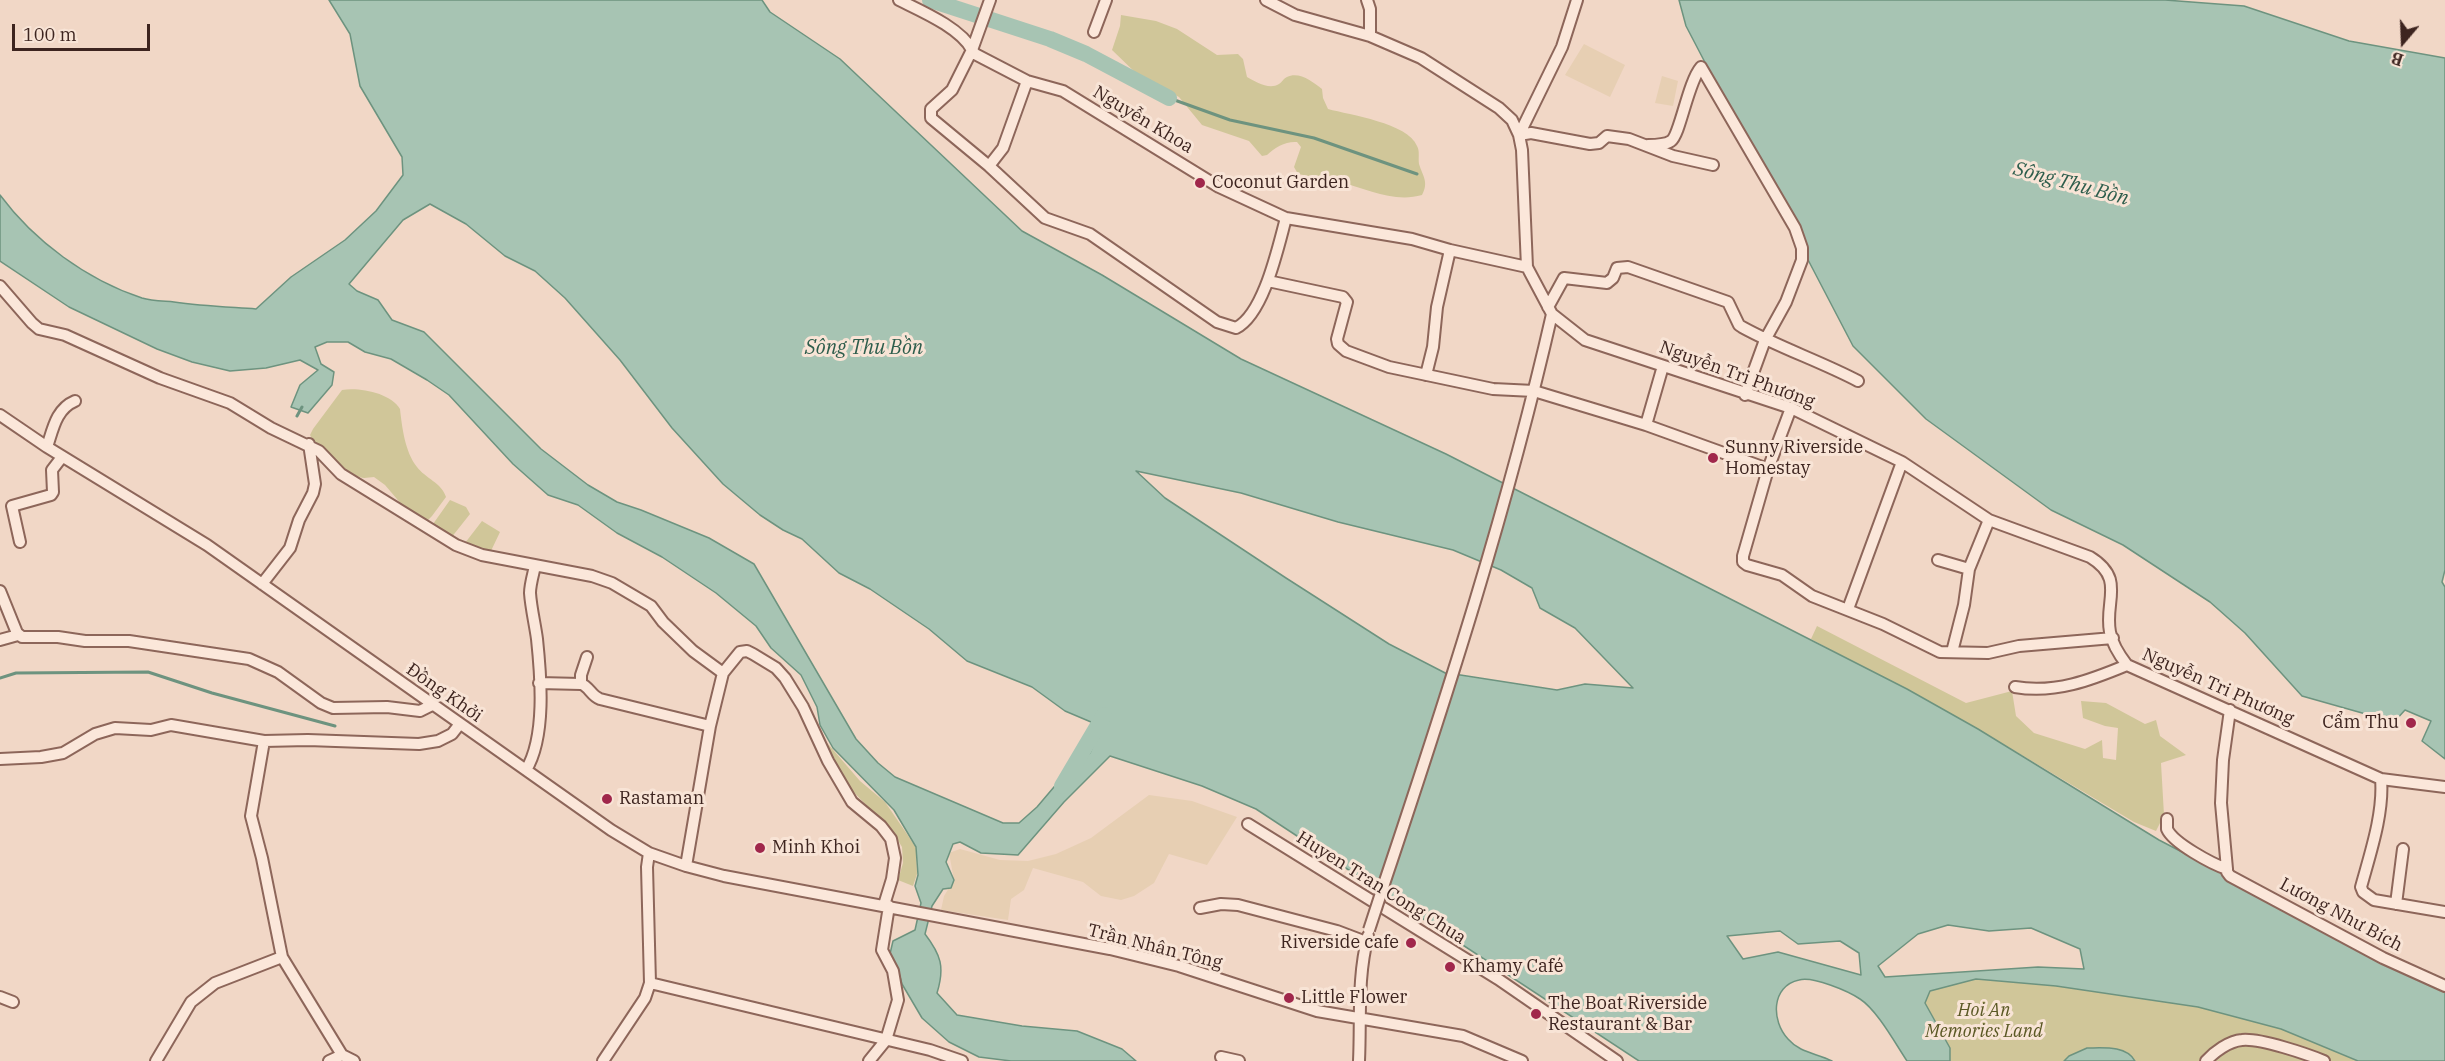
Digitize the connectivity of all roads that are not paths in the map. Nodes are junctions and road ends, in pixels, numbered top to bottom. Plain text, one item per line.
1 (899, 0) edge
2 (1106, 0) edge
3 (1266, 0) edge
4 (1367, 0) edge
5 (1577, 0) edge
6 (988, 4) edge
7 (1094, 32) dead end
8 (1370, 36) junction
9 (972, 50) junction
10 (1027, 81) junction
11 (1519, 135) junction
12 (1648, 145) junction
13 (1713, 165) dead end
14 (989, 166) junction
15 (1287, 218) junction
16 (1450, 250) junction
17 (1527, 267) junction
18 (1268, 281) junction
19 (0, 286) edge
20 (1550, 310) junction
21 (1765, 340) junction
22 (1663, 366) junction
23 (1426, 375) junction
24 (1858, 381) dead end
25 (1534, 391) junction
26 (1745, 394) junction
27 (75, 401) dead end
28 (1791, 408) junction
29 (0, 415) edge
30 (1646, 425) junction
31 (309, 444) junction
32 (47, 447) junction
33 (62, 457) junction
34 (1902, 462) junction
35 (1768, 469) junction
36 (1989, 520) junction
37 (20, 542) dead end
38 (1938, 560) dead end
39 (535, 566) junction
40 (1969, 568) junction
41 (262, 584) junction
42 (0, 591) edge
43 (1848, 609) junction
44 (18, 635) junction
45 (2113, 638) junction
46 (0, 640) edge
47 (1952, 652) junction
48 (587, 657) dead end
49 (2127, 665) junction
50 (723, 673) junction
51 (539, 683) junction
52 (581, 684) junction
53 (2015, 687) dead end
54 (432, 705) junction
55 (2230, 710) junction
56 (459, 724) junction
57 (710, 726) junction
58 (264, 741) junction
59 (0, 759) edge
60 (526, 770) junction
61 (2381, 778) junction
62 (2445, 786) edge
63 (2167, 819) dead end
64 (1248, 824) dead end
65 (2403, 849) dead end
66 (649, 853) junction
67 (686, 866) junction
68 (2227, 868) junction
69 (2396, 904) junction
70 (886, 905) junction
71 (1200, 908) dead end
72 (905, 910) joint
73 (2445, 912) edge
74 (1366, 942) junction
75 (282, 957) junction
76 (650, 983) junction
77 (2445, 986) edge
78 (0, 997) edge
79 (13, 1002) dead end
80 (1361, 1019) junction
81 (886, 1040) junction
82 (342, 1054) junction
83 (1221, 1057) dead end
84 (1520, 1060) edge
85 (156, 1061) edge
86 (329, 1061) edge
87 (354, 1061) edge
88 (603, 1061) edge
89 (869, 1061) edge
90 (962, 1061) edge
91 (1239, 1061) edge
92 (1359, 1061) edge
93 (1617, 1061) edge
94 (2206, 1061) edge
95 (2324, 1061) edge

1 - 9 street, Nguyễn Khoa
2 - 7 street
3 - 8 street, Nguyễn Tri Phương
4 - 8 street
5 - 11 street
6 - 9 street
8 - 11 street, Nguyễn Tri Phương
9 - 10 street, Nguyễn Khoa
9 - 14 street
10 - 14 street
10 - 15 street, Nguyễn Khoa
11 - 12 street
11 - 17 street, Nguyễn Tri Phương
12 - 13 street
12 - 21 street
14 - 18 street
15 - 16 street, Nguyễn Khoa
15 - 18 street
16 - 17 street, Nguyễn Khoa
16 - 23 street
17 - 20 street, Nguyễn Tri Phương
18 - 23 street
19 - 31 street
20 - 21 street
20 - 22 street, Nguyễn Tri Phương
20 - 25 street
21 - 24 street
21 - 26 street
22 - 26 street, Nguyễn Tri Phương
22 - 30 street
23 - 25 street
25 - 30 street
25 - 74 street, bridge
26 - 28 street, Nguyễn Tri Phương
27 - 32 street
28 - 34 street, Nguyễn Tri Phương
28 - 35 street
29 - 32 street, Đồng Khởi
30 - 35 street
31 - 39 street
31 - 41 street
32 - 33 street, Đồng Khởi
33 - 37 street
33 - 41 street, Đồng Khởi
34 - 36 street, Nguyễn Tri Phương
34 - 43 street
35 - 43 street
36 - 40 street
36 - 45 street, Nguyễn Tri Phương
38 - 40 street
39 - 50 street
39 - 51 street
40 - 47 street
41 - 54 street, Đồng Khởi
42 - 44 street
43 - 47 street
44 - 46 street
44 - 54 street
45 - 47 street
45 - 49 street, Nguyễn Tri Phương
48 - 52 street
49 - 53 street
49 - 55 street, Nguyễn Tri Phương
50 - 57 street
50 - 70 street
51 - 52 street
51 - 60 street
52 - 57 street
54 - 56 street, Đồng Khởi
55 - 61 street, Nguyễn Tri Phương
55 - 68 street
56 - 58 street
56 - 60 street, Đồng Khởi
57 - 67 street
58 - 59 street
58 - 75 street
60 - 66 street, Đồng Khởi
61 - 62 street, Nguyễn Tri Phương
61 - 69 street
63 - 68 street, Lương Như Bích
64 - 93 street, Huyen Tran Cong Chua
65 - 69 street
66 - 67 street, Đồng Khởi
66 - 76 street
67 - 70 street, Đồng Khởi
68 - 77 street, Lương Như Bích
69 - 73 street
70 - 72 street, Đồng Khởi
70 - 81 street
71 - 74 street
72 - 80 street, Trần Nhân Tông
74 - 80 street
75 - 82 street
75 - 85 street
76 - 81 street
76 - 88 street
78 - 79 street
80 - 84 street, Trần Nhân Tông
80 - 92 street
81 - 89 street
81 - 90 street
82 - 86 street
82 - 87 street
83 - 91 street
94 - 95 street

